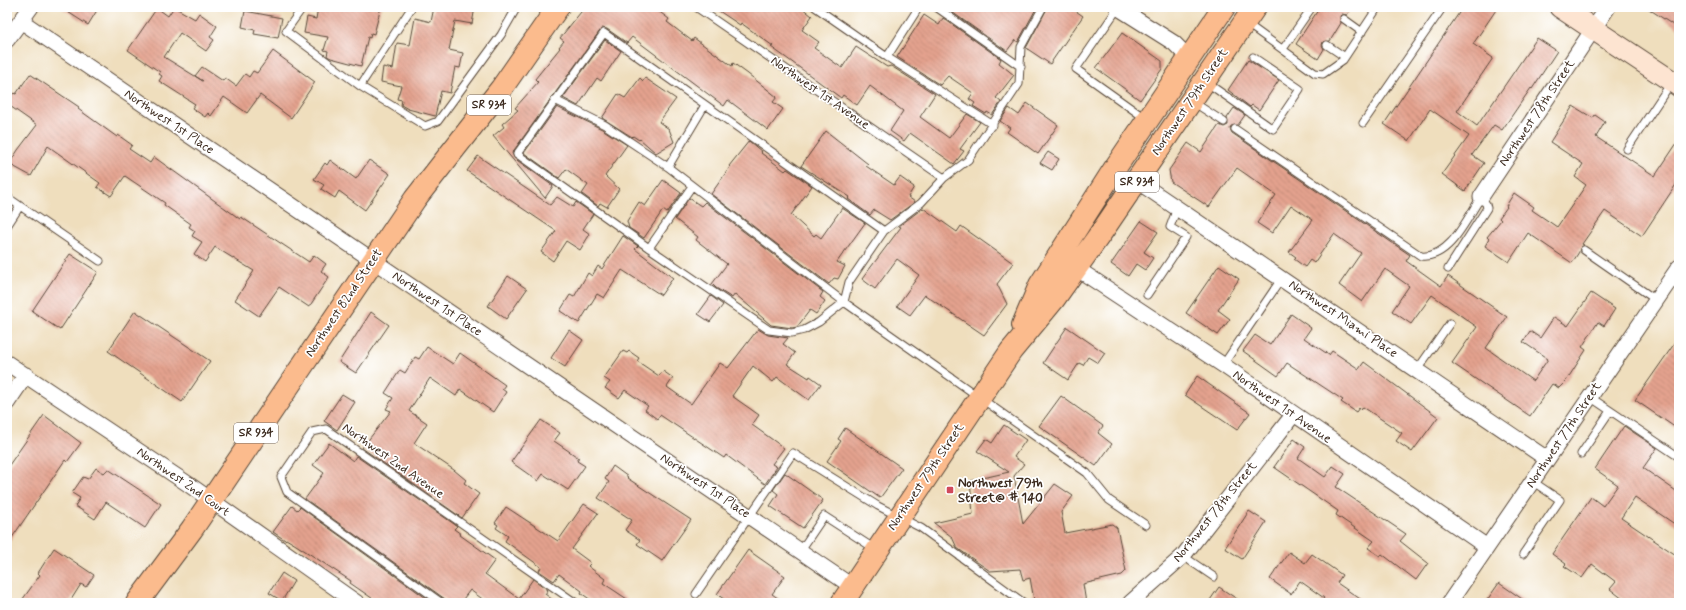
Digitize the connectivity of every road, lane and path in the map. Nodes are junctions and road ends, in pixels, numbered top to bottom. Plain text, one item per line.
1 (31, 7) edge
2 (303, 7) edge
3 (412, 7) edge
4 (517, 7) edge
5 (558, 7) edge
6 (696, 7) edge
7 (816, 7) edge
8 (918, 7) edge
9 (936, 7) edge
10 (1042, 7) edge
11 (1224, 7) edge
12 (1312, 7) edge
13 (1377, 7) edge
14 (1443, 7) edge
15 (1560, 7) edge
16 (1608, 7) edge
17 (1118, 8) edge
18 (1249, 15) edge
19 (1344, 19) dead end
20 (21, 21) junction
21 (1593, 29) junction
22 (1362, 32) junction
23 (7, 40) edge
24 (1327, 45) dead end
25 (1283, 50) junction
26 (887, 57) junction
27 (1253, 57) dead end
28 (1189, 58) junction
29 (1345, 58) junction
30 (1021, 67) junction
31 (1204, 81) junction
32 (1676, 83) edge
33 (360, 86) junction
34 (555, 100) junction
35 (1191, 101) junction
36 (705, 105) junction
37 (1147, 120) junction
38 (1224, 122) dead end
39 (1363, 123) dead end
40 (993, 125) junction
41 (1235, 129) dead end
42 (1627, 149) dead end
43 (668, 167) junction
44 (944, 178) junction
45 (1138, 181) junction
46 (692, 186) junction
47 (7, 197) edge
48 (1481, 197) junction
49 (20, 206) junction
50 (1177, 208) junction
51 (7, 226) edge
52 (884, 231) junction
53 (649, 248) junction
54 (1584, 250) dead end
55 (100, 261) dead end
56 (373, 261) junction
57 (1679, 267) edge
58 (1076, 268) junction
59 (1448, 269) dead end
60 (1282, 278) junction
61 (1147, 295) dead end
62 (1656, 300) junction
63 (844, 302) junction
64 (1450, 323) dead end
65 (1011, 351) junction
66 (7, 363) edge
67 (1223, 365) junction
68 (1417, 370) junction
69 (26, 375) junction
70 (1590, 397) junction
71 (980, 398) junction
72 (7, 404) edge
73 (1610, 411) junction
74 (1293, 415) junction
75 (1581, 454) dead end
76 (1679, 457) edge
77 (1547, 459) junction
78 (1532, 481) junction
79 (210, 501) junction
80 (749, 515) junction
81 (900, 517) junction
82 (1146, 525) dead end
83 (1487, 547) junction
84 (800, 550) junction
85 (877, 551) junction
86 (1523, 554) dead end
87 (1183, 556) junction
88 (1214, 577) dead end
89 (696, 594) dead end
90 (847, 595) edge
91 (137, 603) edge
92 (358, 603) edge
93 (442, 603) edge
94 (576, 603) edge
95 (1024, 603) edge
96 (1130, 603) edge
97 (1449, 603) edge

1 - 20 street
2 - 33 lane
3 - 33 lane
4 - 33 lane
5 - 56 main road, Northwest 82nd Street / SR 934
6 - 44 lane, Northwest 1st Avenue
7 - 26 lane
8 - 26 lane
9 - 30 lane
10 - 30 lane
11 - 28 main road, Northwest 79th Street
12 - 25 lane
13 - 22 lane
14 - 39 lane
15 - 21 main road
16 - 21 street, Northwest 78th Street
17 - 28 street
17 - 37 lane
18 - 25 lane
18 - 31 main road, Northwest 79th Street / SR 934
19 - 22 lane
20 - 23 street
20 - 56 street, Northwest 1st Place
21 - 32 main road
21 - 48 street, Northwest 78th Street
22 - 29 lane
24 - 29 lane
25 - 29 lane
26 - 40 lane
27 - 31 lane
28 - 37 main road, Northwest 79th Street
28 - 45 main road
30 - 40 lane
31 - 35 main road, Northwest 79th Street / SR 934
32 - 42 lane
34 - 36 lane
34 - 43 lane
34 - 53 lane
35 - 38 lane
35 - 45 main road, Northwest 79th Street / SR 934
36 - 43 lane
36 - 52 lane
37 - 65 main road, Northwest 79th Street
40 - 44 lane
41 - 48 lane
43 - 46 lane
44 - 52 lane
45 - 50 street, Northwest Miami Place
45 - 58 main road, Northwest 79th Street / SR 934
46 - 53 lane
46 - 63 lane
47 - 49 lane
48 - 59 lane
49 - 51 lane
49 - 55 lane
50 - 60 street, Northwest Miami Place
50 - 61 lane
52 - 63 lane
53 - 63 lane
54 - 62 lane
56 - 79 main road, Northwest 82nd Street / SR 934
56 - 80 street, Northwest 1st Place
57 - 62 street, Northwest 77th Street
58 - 65 main road, Northwest 79th Street / SR 934
58 - 67 street, Northwest 1st Avenue
60 - 67 lane
60 - 68 street, Northwest Miami Place
62 - 70 street, Northwest 77th Street
63 - 71 lane
64 - 68 lane
65 - 71 main road, Northwest 79th Street / SR 934
66 - 69 street, Northwest 2nd Court
67 - 74 street, Northwest 1st Avenue
68 - 77 street, Northwest Miami Place
69 - 72 street
69 - 79 street, Northwest 2nd Court
70 - 73 lane
70 - 77 street, Northwest 77th Street
71 - 81 main road, Northwest 79th Street / SR 934
71 - 82 lane
73 - 75 lane
73 - 76 lane
74 - 83 street, Northwest 1st Avenue
74 - 87 street, Northwest 78th Street
77 - 78 street, Northwest 77th Street
78 - 83 street, Northwest 77th Street
78 - 86 lane
79 - 91 main road, Northwest 82nd Street / SR 934
79 - 92 street, Northwest 2nd Court
80 - 81 lane
80 - 84 street, Northwest 1st Place
80 - 89 lane
81 - 85 main road, Northwest 79th Street / SR 934
81 - 95 lane
83 - 97 street, Northwest 77th Street
84 - 85 lane
84 - 90 street, Northwest 1st Place
85 - 90 main road, Northwest 79th Street / SR 934
87 - 88 lane
87 - 96 street, Northwest 78th Street
93 - 94 lane, Northwest 2nd Avenue

